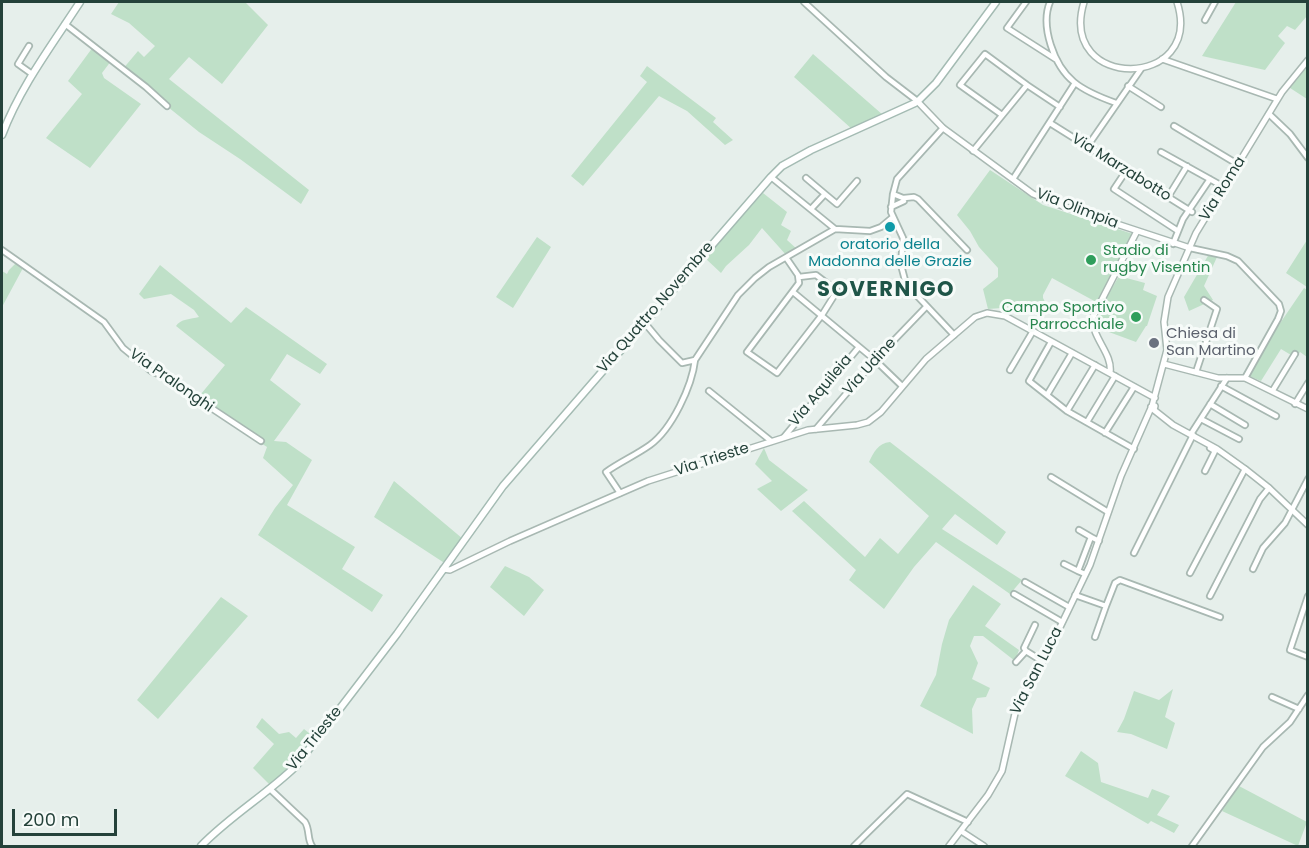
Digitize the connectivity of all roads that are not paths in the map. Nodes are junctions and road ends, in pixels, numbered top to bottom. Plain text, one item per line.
1 (80, 2) edge
2 (804, 2) edge
3 (996, 2) edge
4 (1026, 2) edge
5 (1050, 2) edge
6 (1084, 2) edge
7 (1177, 2) edge
8 (1215, 2) edge
9 (1205, 20) dead end
10 (65, 24) junction
11 (29, 46) dead end
12 (1162, 59) junction
13 (1059, 62) junction
14 (1306, 64) edge
15 (1141, 69) junction
16 (33, 74) junction
17 (1075, 83) junction
18 (1027, 86) junction
19 (1128, 86) junction
20 (1277, 99) junction
21 (917, 102) junction
22 (1116, 103) junction
23 (166, 106) dead end
24 (1060, 107) junction
25 (1161, 108) dead end
26 (1269, 114) junction
27 (1002, 115) junction
28 (1050, 123) junction
29 (1174, 126) dead end
30 (943, 128) junction
31 (2, 135) edge
32 (1088, 147) junction
33 (973, 151) junction
34 (1161, 152) dead end
35 (1308, 158) edge
36 (1239, 165) junction
37 (1187, 166) junction
38 (1126, 171) junction
39 (771, 177) junction
40 (806, 178) dead end
41 (1013, 179) junction
42 (1210, 179) junction
43 (857, 181) dead end
44 (1224, 187) junction
45 (825, 194) junction
46 (893, 194) junction
47 (1167, 197) junction
48 (904, 198) junction
49 (891, 207) junction
50 (811, 209) junction
51 (1191, 211) junction
52 (893, 217) junction
53 (835, 230) junction
54 (1137, 231) junction
55 (1178, 231) junction
56 (1173, 244) junction
57 (1190, 248) junction
58 (967, 249) dead end
59 (2, 250) edge
60 (787, 258) junction
61 (799, 277) junction
62 (793, 292) junction
63 (1204, 300) dead end
64 (926, 307) junction
65 (822, 315) junction
66 (645, 322) junction
67 (1033, 332) junction
68 (954, 335) junction
69 (1051, 342) junction
70 (859, 346) junction
71 (1072, 353) junction
72 (1295, 354) dead end
73 (694, 360) junction
74 (875, 360) junction
75 (1164, 364) junction
76 (1095, 365) junction
77 (1010, 370) dead end
78 (1197, 372) junction
79 (1113, 375) junction
80 (1227, 378) junction
81 (1245, 378) junction
82 (1308, 383) edge
83 (902, 386) junction
84 (1221, 386) junction
85 (1134, 387) junction
86 (1273, 390) junction
87 (709, 391) dead end
88 (1142, 391) junction
89 (1156, 391) junction
90 (1047, 395) junction
91 (1154, 399) junction
92 (1210, 404) junction
93 (1295, 405) junction
94 (1154, 408) junction
95 (1308, 409) edge
96 (1067, 411) junction
97 (1276, 416) dead end
98 (1201, 418) junction
99 (1086, 422) junction
100 (1245, 425) dead end
101 (816, 429) junction
102 (1105, 433) junction
103 (1192, 435) junction
104 (784, 437) junction
105 (1239, 439) dead end
106 (261, 441) dead end
107 (771, 441) junction
108 (1134, 449) junction
109 (1245, 469) junction
110 (1205, 471) dead end
111 (1051, 477) dead end
112 (1308, 478) edge
113 (1269, 488) junction
114 (620, 493) junction
115 (1292, 511) junction
116 (1108, 512) junction
117 (1308, 525) edge
118 (1078, 530) dead end
119 (1091, 537) junction
120 (1099, 541) junction
121 (1134, 553) dead end
122 (448, 562) junction
123 (459, 564) junction
124 (1064, 564) dead end
125 (443, 569) junction
126 (1253, 569) dead end
127 (1078, 571) junction
128 (1190, 573) dead end
129 (1085, 574) junction
130 (1025, 582) dead end
131 (1014, 594) dead end
132 (1075, 595) junction
133 (1210, 596) dead end
134 (1308, 596) edge
135 (1106, 606) junction
136 (1069, 607) junction
137 (1220, 617) dead end
138 (1062, 621) junction
139 (1035, 625) dead end
140 (1095, 637) dead end
141 (1026, 651) junction
142 (1308, 657) edge
143 (1042, 661) junction
144 (1016, 662) dead end
145 (1308, 695) edge
146 (1272, 697) dead end
147 (1299, 709) junction
148 (270, 789) junction
149 (968, 822) junction
150 (961, 831) junction
151 (201, 846) edge
152 (312, 846) edge
153 (854, 846) edge
154 (949, 846) edge
155 (984, 846) edge
156 (1192, 846) edge

1 - 10 main road
2 - 21 street, Via Olimpia
3 - 21 main road, Via Quattro Novembre
4 - 13 street
5 - 13 street
6 - 15 street
7 - 12 street
8 - 9 street
10 - 16 main road
10 - 23 street
11 - 16 street
12 - 15 street
12 - 20 street
13 - 17 street
14 - 20 street, Via Roma
15 - 19 street
16 - 31 main road
17 - 22 street
17 - 24 street
18 - 24 street
18 - 27 street
18 - 27 street
19 - 22 street
19 - 25 street
20 - 26 street, Via Roma
21 - 30 street, Via Olimpia
21 - 39 main road, Via Quattro Novembre
22 - 32 street
24 - 28 street
26 - 35 street
26 - 36 street, Via Roma
27 - 33 street
28 - 32 street, Via Marzabotto
28 - 41 street
29 - 36 street
30 - 33 street, Via Olimpia
30 - 46 street
32 - 38 street, Via Marzabotto
33 - 41 street, Via Olimpia
34 - 37 street
36 - 44 street, Via Roma
37 - 42 street
37 - 47 street
38 - 47 street, Via Marzabotto
38 - 55 street
39 - 50 street
39 - 66 main road, Via Quattro Novembre
40 - 45 street
41 - 54 street, Via Olimpia
42 - 44 street
42 - 51 street
43 - 45 street
44 - 57 street, Via Roma
45 - 50 street
46 - 48 street
46 - 49 street
47 - 51 street, Via Marzabotto
48 - 49 street
48 - 58 street
49 - 52 street
50 - 53 street
51 - 55 street
52 - 53 street
52 - 64 street
53 - 60 street
54 - 56 street, Via Olimpia
54 - 79 street
55 - 56 street
56 - 57 street, Via Olimpia
57 - 75 street, Via Roma
57 - 81 street
59 - 106 street, Via Pralonghi
60 - 61 street
60 - 73 street
61 - 62 street
61 - 65 street
62 - 65 street
62 - 65 street
63 - 78 street
64 - 68 street
64 - 74 street, Via Udine
65 - 70 street
66 - 73 street
66 - 122 main road, Via Quattro Novembre
67 - 68 street, Via Trieste
67 - 69 street
67 - 77 street
68 - 83 street, Via Trieste
69 - 71 street
69 - 90 street
70 - 74 street
70 - 104 street, Via Aquileia
71 - 76 street
71 - 90 street
72 - 86 street
73 - 114 street
74 - 83 street
74 - 101 street, Via Udine
75 - 78 street
75 - 89 street, Via Roma
76 - 79 street
76 - 96 street
78 - 80 street
79 - 85 street
79 - 99 street
80 - 81 street
80 - 84 street
81 - 86 street
82 - 93 street
83 - 101 street, Via Trieste
84 - 92 street
84 - 97 street
85 - 88 street
85 - 102 street
86 - 93 street
87 - 107 street
88 - 89 street
88 - 91 street
89 - 91 street, Via Roma
90 - 96 street
91 - 94 street, Via Roma
92 - 98 street
92 - 100 street
93 - 95 street
94 - 103 street
94 - 108 street, Via San Luca
96 - 99 street
98 - 103 street
98 - 105 street
99 - 102 street
101 - 104 street, Via Trieste
102 - 108 street
103 - 109 street
103 - 110 street
103 - 121 street
104 - 107 street, Via Trieste
107 - 114 street, Via Trieste
108 - 116 street, Via San Luca
109 - 113 street
109 - 128 street
111 - 116 street
112 - 115 street
113 - 115 street
113 - 133 street
114 - 123 street, Via Trieste
115 - 117 street
115 - 126 street
116 - 120 street, Via San Luca
118 - 119 street
119 - 120 street
119 - 127 street
120 - 129 street, Via San Luca
122 - 123 street
122 - 125 main road, Via Quattro Novembre
123 - 125 street, Via Trieste
124 - 127 street
125 - 148 main road, Via Trieste
127 - 129 street
129 - 132 street, Via San Luca
130 - 136 street
131 - 138 street, Via San Luca
132 - 135 street
132 - 136 street, Via San Luca
134 - 142 street
135 - 137 street
135 - 140 street
136 - 138 street, Via San Luca
138 - 143 street, Via San Luca
139 - 141 street
141 - 143 street
141 - 144 street
143 - 149 street, Via San Luca
145 - 147 street
146 - 147 street
147 - 156 street
148 - 151 main road, Via Trieste
148 - 152 street
149 - 150 street, Via San Luca
149 - 153 street
150 - 154 street, Via San Luca
150 - 155 street

